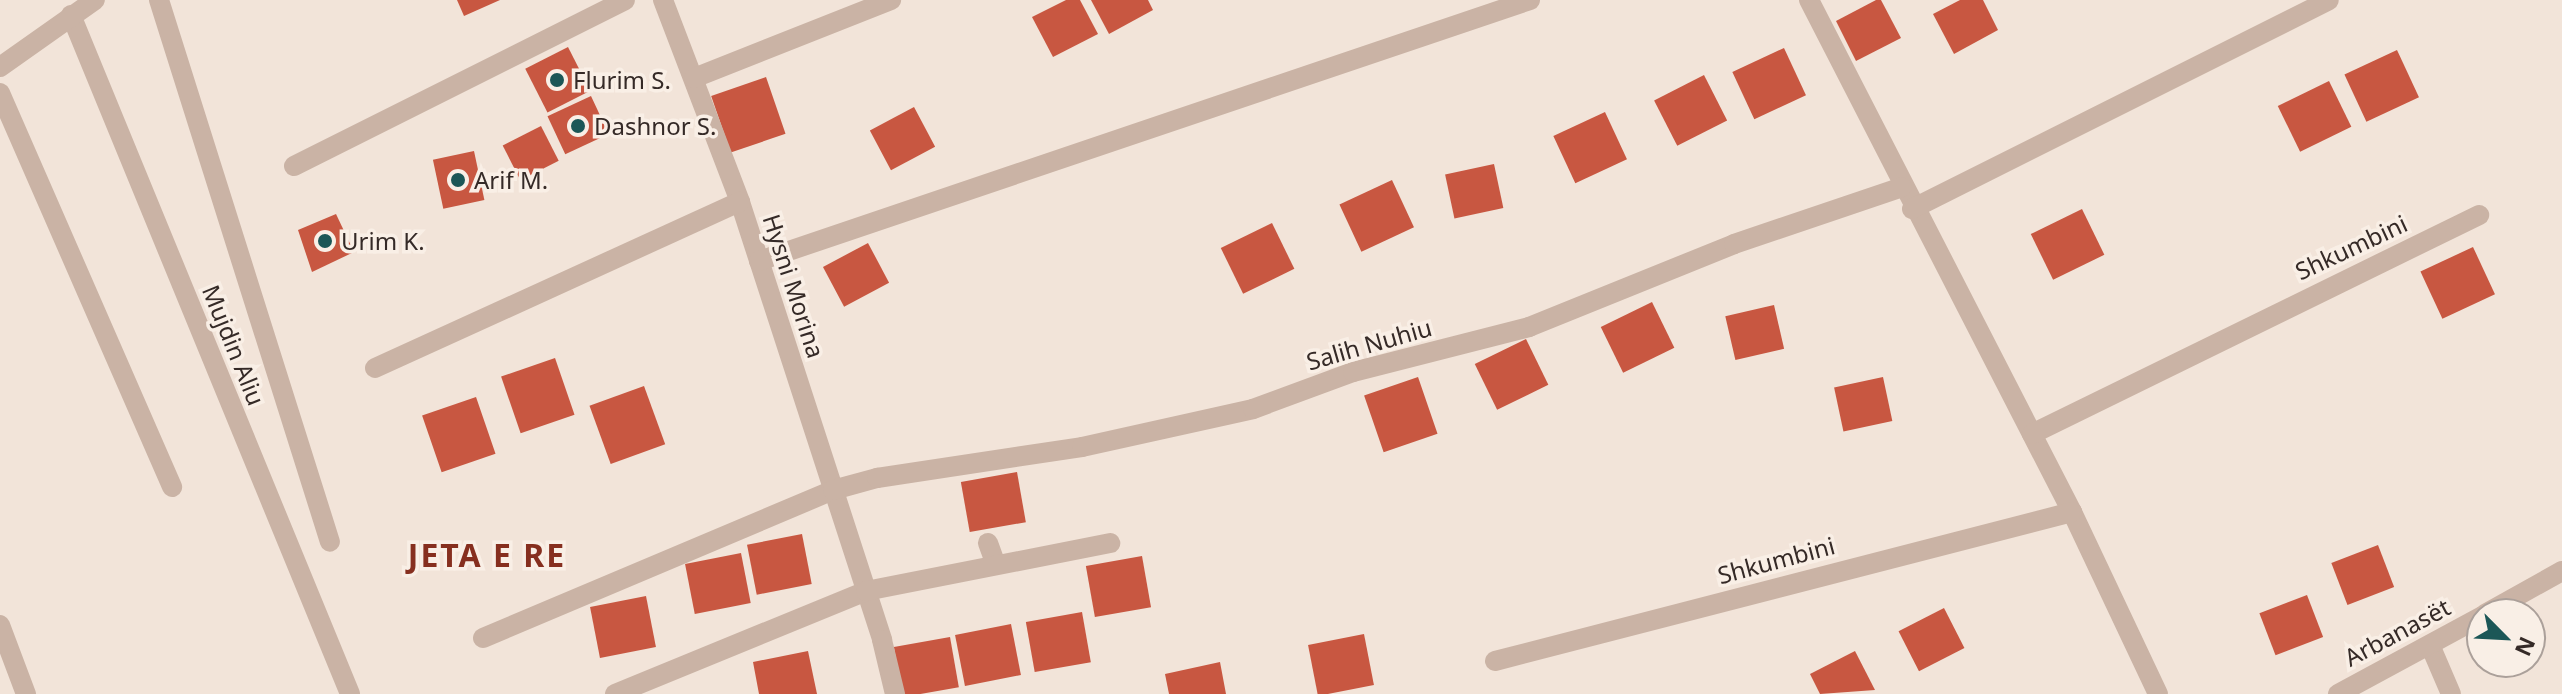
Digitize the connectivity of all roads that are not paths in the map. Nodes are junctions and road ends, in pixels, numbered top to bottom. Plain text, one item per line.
1 (95, 0) edge
2 (159, 0) edge
3 (625, 0) edge
4 (663, 0) edge
5 (891, 0) edge
6 (1530, 0) edge
7 (2329, 0) edge
8 (1817, 3) edge
9 (71, 15) junction
10 (0, 67) edge
11 (694, 78) junction
12 (0, 93) edge
13 (294, 166) dead end
14 (1902, 187) junction
15 (740, 202) junction
16 (1912, 209) junction
17 (2479, 215) dead end
18 (759, 261) junction
19 (375, 368) dead end
20 (2032, 434) junction
21 (172, 487) dead end
22 (833, 490) junction
23 (2072, 512) junction
24 (330, 542) dead end
25 (988, 543) dead end
26 (1110, 543) dead end
27 (996, 565) junction
28 (2562, 571) edge
29 (866, 591) junction
30 (2514, 598) edge
31 (0, 625) edge
32 (2466, 625) edge
33 (483, 638) dead end
34 (2430, 645) junction
35 (1495, 661) dead end
36 (26, 694) edge
37 (350, 694) edge
38 (615, 694) edge
39 (895, 694) edge
40 (2158, 694) edge
41 (2338, 694) edge
42 (2451, 694) edge

1 - 9 street
2 - 24 street
3 - 13 street
4 - 11 street, Hysni Morina
5 - 11 street
6 - 18 street
7 - 16 street
8 - 14 street
9 - 10 street
9 - 37 street, Mujdin Aliu
11 - 15 street, Hysni Morina
12 - 21 street
14 - 16 street
14 - 22 street, Salih Nuhiu
15 - 18 street, Hysni Morina
15 - 19 street
16 - 20 street
17 - 20 street, Shkumbini
18 - 22 street, Hysni Morina
20 - 23 street
22 - 29 street, Hysni Morina
22 - 33 street, Salih Nuhiu
23 - 35 street, Shkumbini
23 - 40 street
25 - 27 street
26 - 27 street
27 - 29 street
28 - 30 street, Arbanasët
29 - 38 street
29 - 39 street, Hysni Morina
31 - 36 street
32 - 34 street, Arbanasët
34 - 41 street, Arbanasët
34 - 42 street

